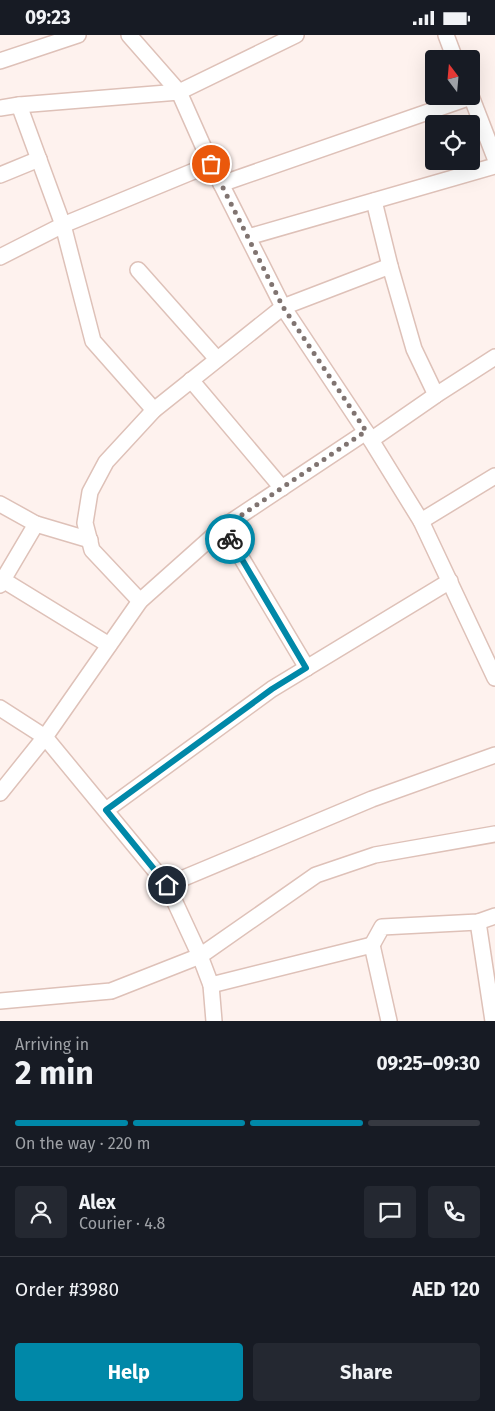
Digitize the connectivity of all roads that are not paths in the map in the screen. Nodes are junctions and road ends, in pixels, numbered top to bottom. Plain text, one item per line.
1 (78, 35) edge
2 (129, 35) edge
3 (296, 35) edge
4 (446, 35) edge
5 (452, 50) edge
6 (0, 61) edge
7 (179, 91) junction
8 (19, 105) junction
9 (448, 105) edge
10 (474, 105) edge
11 (0, 108) edge
12 (495, 158) edge
13 (39, 159) junction
14 (211, 164) junction
15 (495, 166) edge
16 (0, 175) edge
17 (221, 184) junction
18 (374, 201) junction
19 (63, 225) junction
20 (248, 237) junction
21 (0, 257) edge
22 (390, 266) junction
23 (138, 270) dead end
24 (283, 307) junction
25 (495, 357) edge
26 (217, 359) junction
27 (191, 380) junction
28 (436, 395) junction
29 (154, 410) junction
30 (369, 436) junction
31 (495, 476) edge
32 (282, 488) junction
33 (0, 504) edge
34 (421, 521) junction
35 (36, 524) junction
36 (224, 527) junction
37 (90, 540) junction
38 (450, 581) junction
39 (2, 582) edge
40 (140, 601) junction
41 (110, 645) junction
42 (306, 668) junction
43 (495, 678) edge
44 (0, 708) edge
45 (45, 737) junction
46 (495, 755) edge
47 (0, 793) edge
48 (106, 810) junction
49 (495, 835) edge
50 (167, 885) junction
51 (495, 916) edge
52 (478, 922) junction
53 (372, 945) junction
54 (200, 956) junction
55 (211, 985) junction
56 (0, 1001) edge
57 (214, 1021) edge
58 (389, 1021) edge
59 (492, 1021) edge

1 - 6 street
2 - 7 street
3 - 7 street
4 - 5 street
7 - 8 street
7 - 14 street
8 - 11 street
8 - 13 street
9 - 17 street
10 - 12 street
13 - 16 street
13 - 19 street
14 - 17 street
14 - 19 street
15 - 18 street
17 - 20 street
18 - 20 street
18 - 22 street
19 - 21 street
19 - 29 street
20 - 24 street
22 - 24 street
22 - 28 street
23 - 26 street
24 - 26 street
24 - 30 street
25 - 28 street
26 - 27 street
27 - 29 street
27 - 32 street
28 - 30 street
29 - 37 street
30 - 32 street
30 - 34 street
31 - 34 street
32 - 36 street
33 - 35 street
34 - 38 street
35 - 37 street
35 - 39 street
36 - 40 street
36 - 42 street
37 - 40 street
38 - 42 street
38 - 43 street
39 - 41 street
40 - 41 street
41 - 45 street
42 - 48 street
44 - 45 street
45 - 47 street
45 - 48 street
46 - 50 street
48 - 50 street
49 - 54 street
50 - 54 street
51 - 52 street
52 - 53 street
52 - 59 street
53 - 55 street
53 - 58 street
54 - 55 street
54 - 56 street
55 - 57 street

